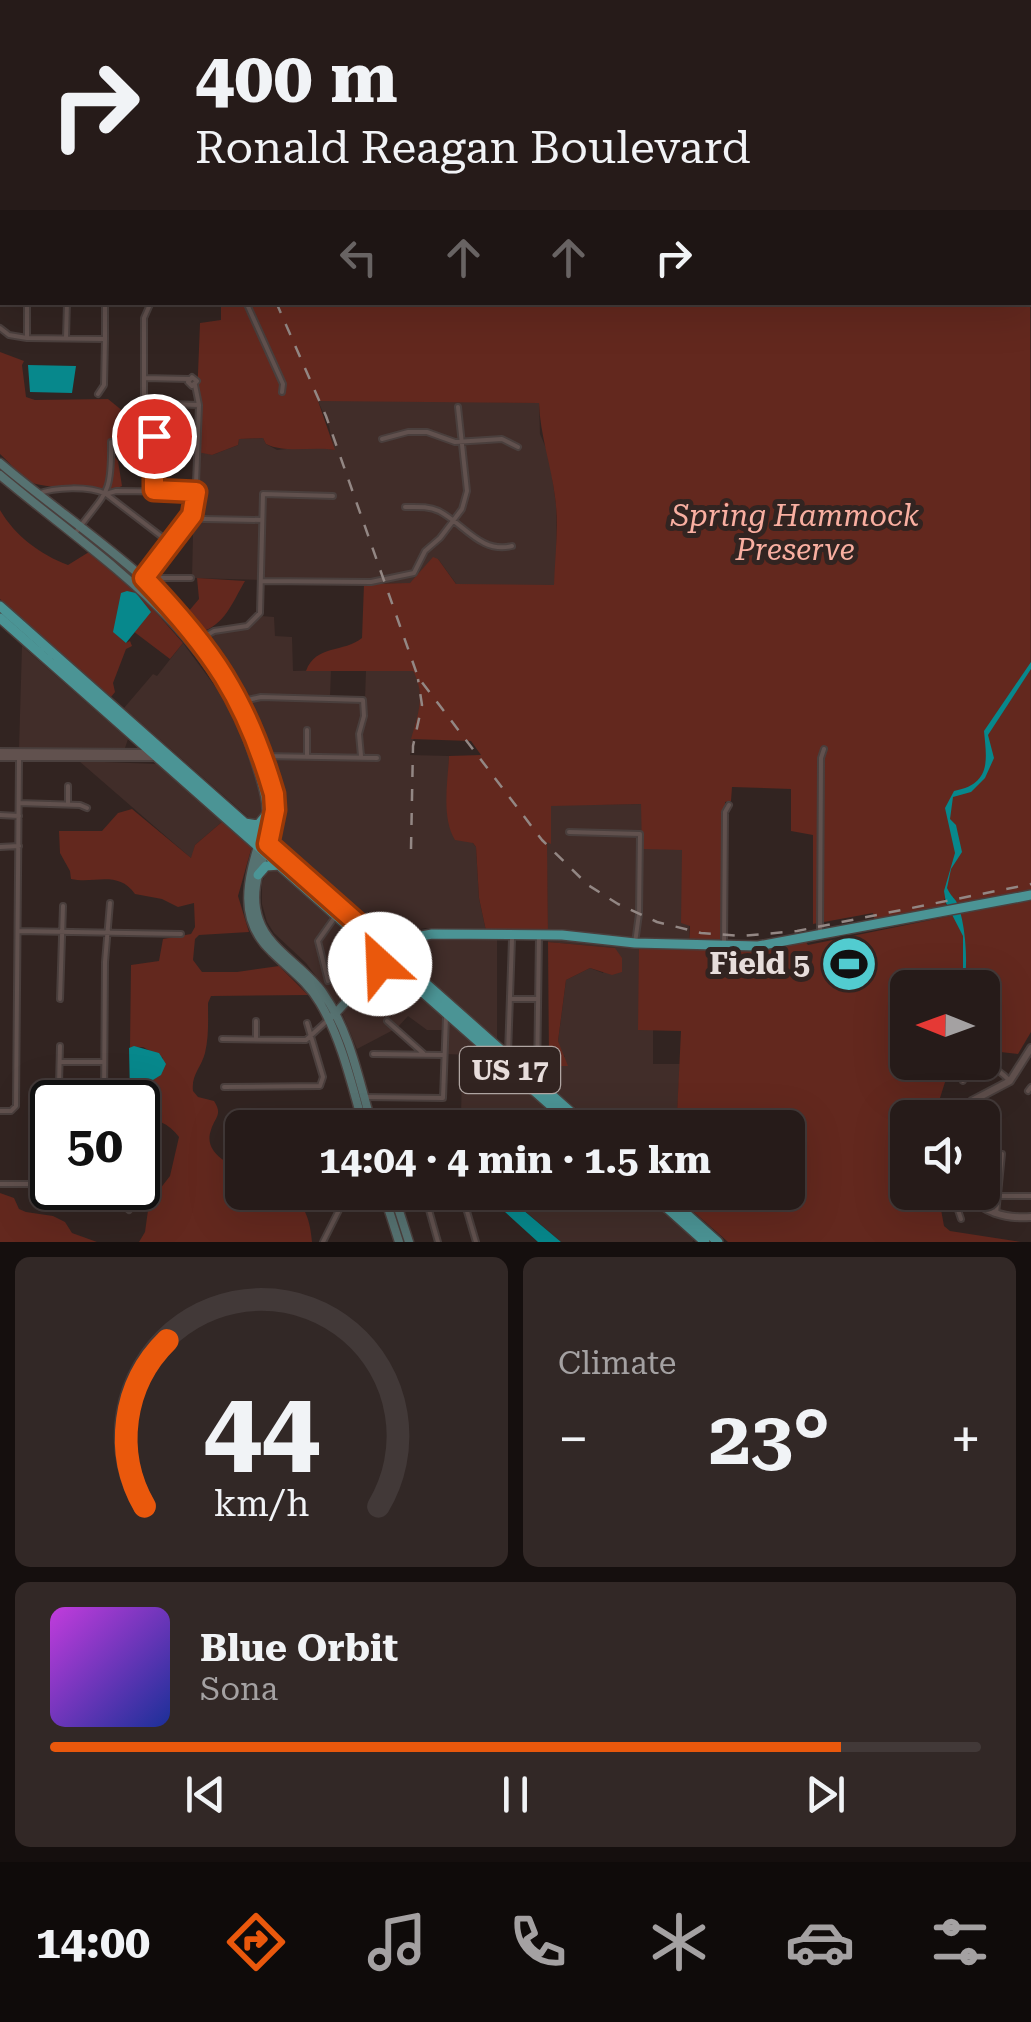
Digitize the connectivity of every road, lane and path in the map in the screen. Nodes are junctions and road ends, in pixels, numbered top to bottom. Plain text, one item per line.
1 (27, 305) edge
2 (67, 305) edge
3 (106, 305) edge
4 (150, 305) edge
5 (247, 305) edge
6 (0, 328) edge
7 (27, 338) junction
8 (66, 338) junction
9 (105, 339) junction
10 (144, 378) junction
11 (282, 392) dead end
12 (98, 394) dead end
13 (144, 399) dead end
14 (135, 403) dead end
15 (157, 404) junction
16 (199, 406) junction
17 (458, 407) dead end
18 (156, 420) dead end
19 (154, 436) dead end
20 (382, 440) dead end
21 (110, 442) dead end
22 (462, 442) junction
23 (518, 446) dead end
24 (0, 463) edge
25 (0, 475) edge
26 (154, 490) junction
27 (196, 492) junction
28 (37, 494) junction
29 (106, 494) junction
30 (333, 496) dead end
31 (406, 507) dead end
32 (204, 519) dead end
33 (262, 520) junction
34 (454, 522) junction
35 (76, 531) junction
36 (171, 544) junction
37 (512, 546) dead end
38 (190, 578) dead end
39 (262, 580) junction
40 (141, 581) junction
41 (152, 586) junction
42 (0, 606) edge
43 (1, 618) edge
44 (22, 625) junction
45 (24, 639) junction
46 (197, 643) junction
47 (49, 649) junction
48 (76, 684) junction
49 (110, 703) junction
50 (238, 704) junction
51 (127, 730) junction
52 (307, 730) dead end
53 (247, 735) junction
54 (824, 749) dead end
55 (122, 752) junction
56 (158, 752) junction
57 (0, 754) edge
58 (19, 755) junction
59 (94, 755) junction
60 (262, 756) junction
61 (307, 756) junction
62 (361, 756) junction
63 (377, 758) dead end
64 (68, 786) dead end
65 (19, 804) junction
66 (68, 804) junction
67 (729, 806) dead end
68 (87, 808) dead end
69 (0, 814) edge
70 (267, 814) junction
71 (19, 816) junction
72 (245, 824) junction
73 (569, 832) dead end
74 (263, 845) junction
75 (18, 846) junction
76 (0, 848) edge
77 (280, 865) junction
78 (258, 875) junction
79 (303, 886) junction
80 (321, 890) junction
81 (1031, 895) edge
82 (110, 903) dead end
83 (63, 906) dead end
84 (336, 915) junction
85 (18, 931) junction
86 (62, 932) junction
87 (109, 933) junction
88 (181, 934) dead end
89 (512, 934) junction
90 (539, 934) junction
91 (820, 937) junction
92 (635, 943) junction
93 (724, 947) junction
94 (387, 955) junction
95 (280, 959) junction
96 (304, 970) junction
97 (328, 980) dead end
98 (60, 998) dead end
99 (511, 999) junction
100 (538, 999) junction
101 (329, 1003) junction
102 (345, 1003) junction
103 (446, 1012) junction
104 (332, 1016) junction
105 (386, 1020) dead end
106 (256, 1022) dead end
107 (306, 1024) dead end
108 (472, 1024) junction
109 (311, 1038) junction
110 (222, 1039) dead end
111 (256, 1039) junction
112 (60, 1046) dead end
113 (1031, 1048) edge
114 (373, 1054) dead end
115 (428, 1055) junction
116 (444, 1055) junction
117 (507, 1055) junction
118 (1029, 1058) edge
119 (60, 1062) junction
120 (104, 1062) junction
121 (59, 1080) edge
122 (104, 1080) edge
123 (963, 1081) dead end
124 (538, 1082) junction
125 (1010, 1082) junction
126 (224, 1087) dead end
127 (359, 1097) junction
128 (974, 1100) edge
129 (558, 1106) junction
130 (0, 1110) edge
131 (361, 1110) edge
132 (365, 1110) edge
133 (561, 1110) edge
134 (564, 1110) edge
135 (1002, 1154) dead end
136 (30, 1183) edge
137 (0, 1184) edge
138 (1000, 1196) joint
139 (1031, 1196) edge
140 (341, 1210) edge
141 (389, 1210) edge
142 (399, 1210) edge
143 (429, 1210) edge
144 (469, 1210) edge
145 (669, 1210) edge
146 (682, 1210) edge
147 (958, 1210) edge
148 (988, 1210) edge
149 (997, 1210) edge
150 (996, 1214) junction
151 (1031, 1217) edge
152 (961, 1218) dead end
153 (323, 1242) edge
154 (399, 1242) edge
155 (410, 1242) edge
156 (438, 1242) edge
157 (476, 1242) edge
158 (705, 1242) edge
159 (718, 1242) edge

1 - 7 street
2 - 8 street
3 - 9 street
4 - 10 street
5 - 11 street
6 - 7 street
7 - 8 street
8 - 9 street
9 - 12 street
10 - 13 street
10 - 16 street
14 - 15 street
15 - 16 street
15 - 18 street
16 - 27 street
17 - 22 street
19 - 26 street
20 - 22 street
21 - 29 street
22 - 23 street
22 - 34 street
24 - 28 main road
25 - 35 main road
26 - 27 street
26 - 29 street
27 - 36 street
28 - 29 street
28 - 35 main road
29 - 35 street
29 - 36 street
30 - 33 street
31 - 34 street
32 - 33 street
33 - 39 street
34 - 37 street
34 - 39 street
35 - 40 main road
36 - 40 street
38 - 41 street
39 - 46 street
40 - 41 main road
40 - 46 main road
41 - 46 main road
42 - 44 main road, US 17
43 - 44 main road
43 - 45 main road, US 17
44 - 47 main road, US 17
45 - 47 main road
45 - 48 main road, US 17
46 - 50 main road
47 - 49 main road, US 17
48 - 49 main road
48 - 51 main road, US 17
49 - 56 main road, US 17
50 - 53 main road
50 - 60 main road
50 - 62 street
51 - 55 street
51 - 56 main road, US 17
52 - 61 street
53 - 60 main road
53 - 70 main road
54 - 91 street
55 - 56 street
55 - 59 street
56 - 59 street
56 - 72 main road, US 17
56 - 74 main road, US 17
57 - 58 street
58 - 59 street
58 - 65 street
60 - 61 street
60 - 74 main road
61 - 62 street
62 - 63 street
64 - 66 street
65 - 66 street
65 - 71 street
66 - 68 street
67 - 93 street
69 - 71 street
70 - 72 main road
70 - 74 main road
71 - 75 street
72 - 74 main road, US 17
73 - 92 street
74 - 77 main road, US 17
74 - 78 main road
74 - 80 main road, US 17
74 - 95 main road
75 - 76 street
75 - 85 street
77 - 78 main road
77 - 79 main road, US 17
78 - 96 main road
79 - 80 main road
79 - 84 main road, US 17
80 - 94 main road, US 17
81 - 91 main road
82 - 87 street
83 - 86 street
84 - 94 main road, US 17
84 - 97 street
85 - 86 street
85 - 130 street
86 - 87 street
86 - 98 street
87 - 88 street
87 - 120 street
89 - 90 main road
89 - 94 main road
89 - 99 street
90 - 92 main road
90 - 100 street
91 - 93 main road
92 - 93 main road
94 - 102 main road
94 - 103 main road, US 17
94 - 108 main road, US 17
95 - 96 main road
95 - 104 main road
96 - 101 main road
99 - 100 street
99 - 117 street
100 - 124 street
101 - 102 main road
101 - 104 main road
102 - 104 main road
103 - 108 main road
103 - 116 street
103 - 129 main road, US 17
104 - 109 street
104 - 127 main road
105 - 115 street
106 - 111 street
107 - 109 street
108 - 117 main road, US 17
109 - 111 street
109 - 126 street
110 - 111 street
112 - 119 street
113 - 118 street
114 - 115 street
115 - 116 street
116 - 127 street
117 - 124 main road, US 17
118 - 125 street
119 - 120 street
119 - 121 street
120 - 122 street
123 - 125 street
124 - 129 main road, US 17
125 - 128 street
127 - 131 main road
127 - 132 main road
129 - 133 main road, US 17
129 - 134 main road, US 17
135 - 138 street
136 - 137 street
138 - 139 street
140 - 153 street
141 - 154 main road
142 - 155 main road
143 - 156 street
144 - 157 street
145 - 158 main road
146 - 159 main road
147 - 152 street
148 - 150 street
149 - 150 street
150 - 151 street

